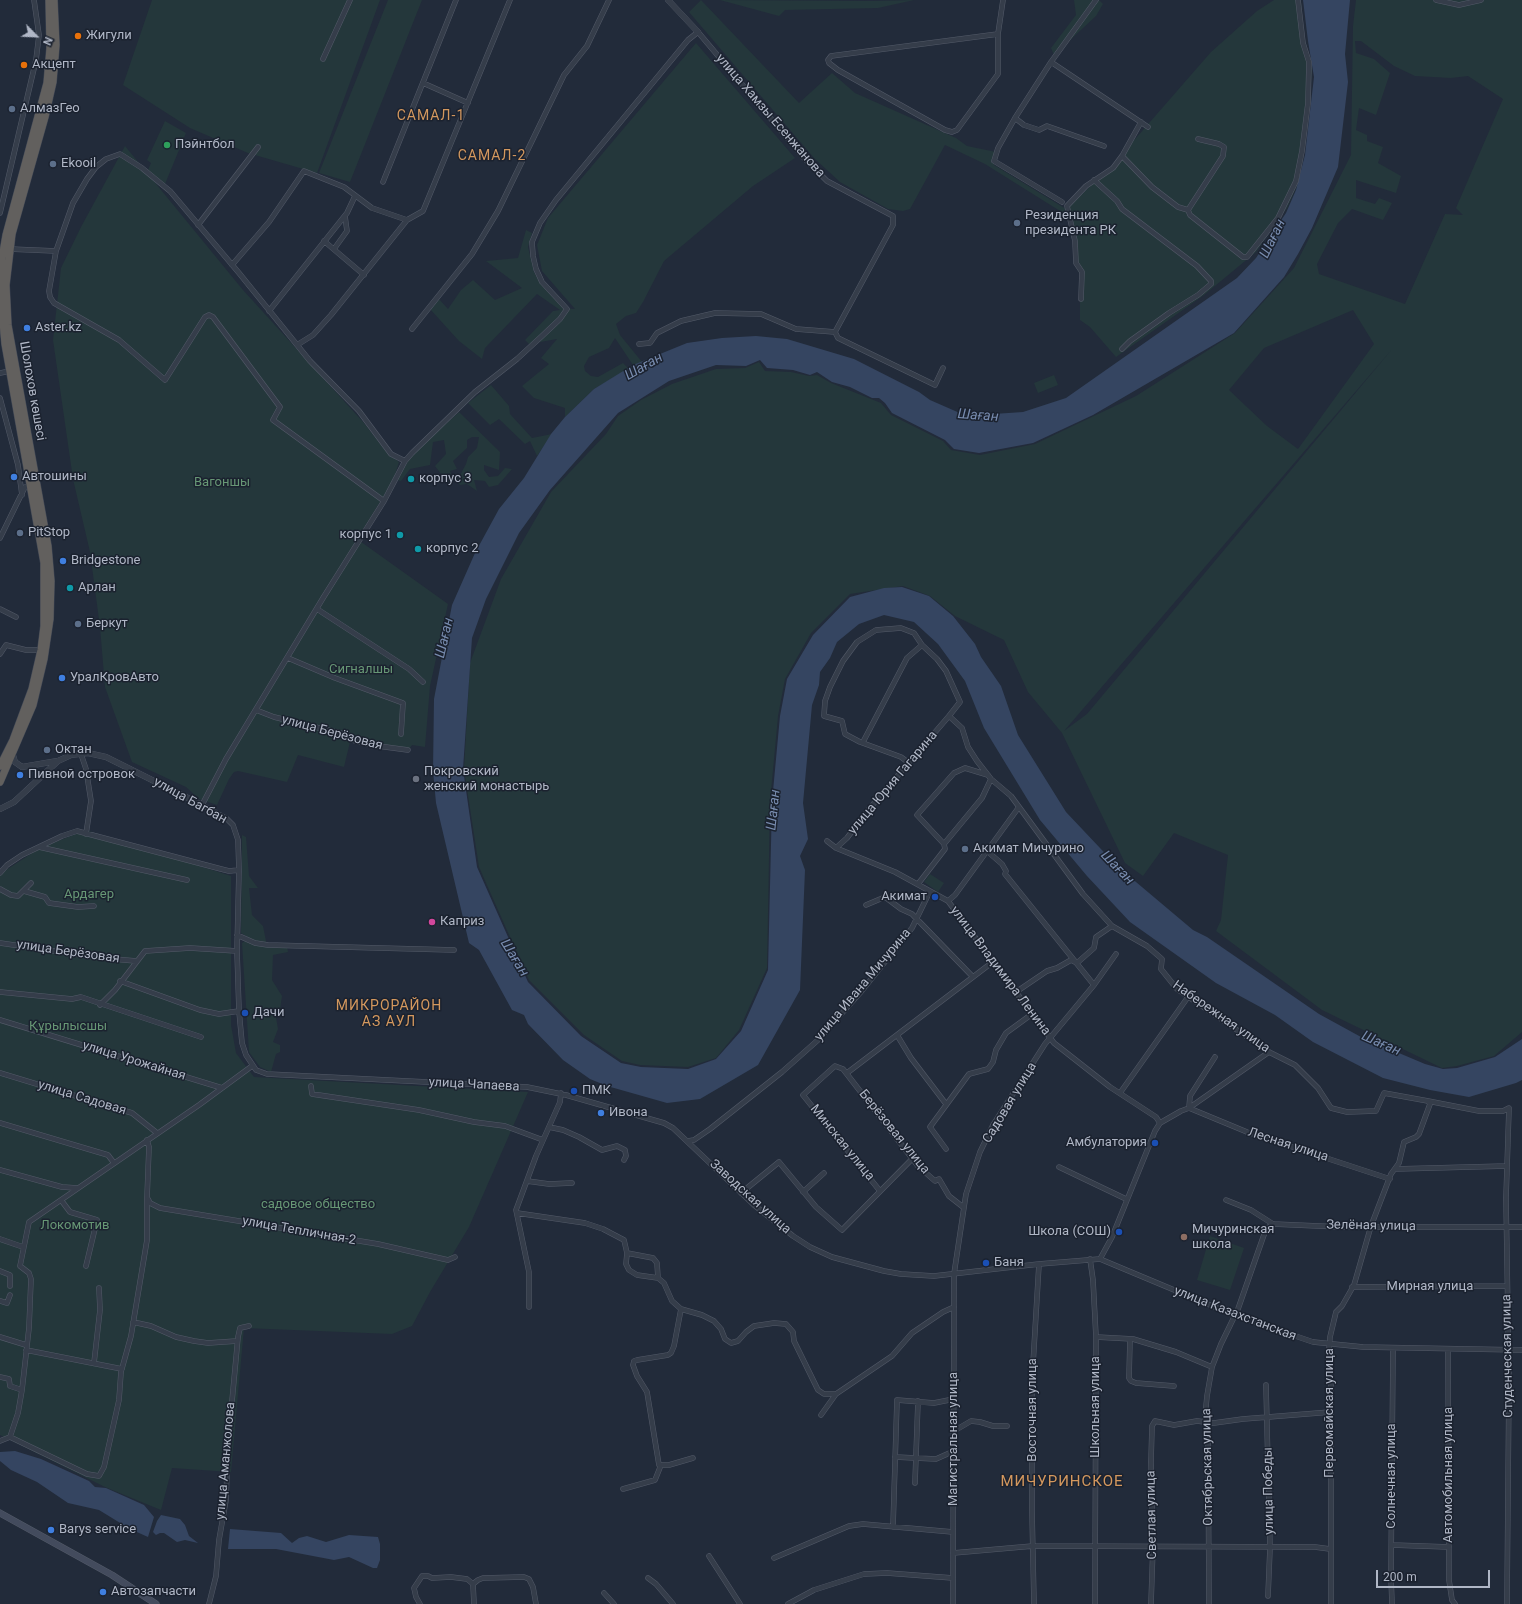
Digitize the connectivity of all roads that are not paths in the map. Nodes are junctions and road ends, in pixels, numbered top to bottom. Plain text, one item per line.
1 (34, 0) edge
2 (49, 0) edge
3 (54, 0) edge
4 (350, 0) edge
5 (456, 0) edge
6 (510, 0) edge
7 (609, 0) edge
8 (668, 0) edge
9 (1003, 0) edge
10 (1096, 0) edge
11 (1298, 0) edge
12 (1436, 0) edge
13 (1481, 0) edge
14 (698, 32) junction
15 (998, 34) junction
16 (323, 59) dead end
17 (1051, 62) junction
18 (423, 83) junction
19 (468, 103) junction
20 (1015, 118) junction
21 (1141, 122) junction
22 (1148, 127) dead end
23 (1198, 138) dead end
24 (258, 146) dead end
25 (1104, 146) dead end
26 (1122, 156) junction
27 (1094, 180) junction
28 (383, 182) dead end
29 (4, 196) junction
30 (355, 196) junction
31 (18, 198) junction
32 (1062, 202) dead end
33 (1188, 210) junction
34 (0, 213) edge
35 (345, 216) junction
36 (407, 220) junction
37 (198, 225) junction
38 (324, 241) junction
39 (9, 249) junction
40 (334, 249) junction
41 (56, 251) junction
42 (232, 264) junction
43 (364, 275) junction
44 (1081, 299) dead end
45 (269, 311) junction
46 (412, 329) dead end
47 (835, 332) junction
48 (639, 344) dead end
49 (297, 345) junction
50 (1122, 349) dead end
51 (943, 368) dead end
52 (13, 371) junction
53 (0, 373) edge
54 (0, 398) edge
55 (405, 461) junction
56 (31, 485) junction
57 (22, 495) junction
58 (384, 501) junction
59 (0, 538) edge
60 (0, 609) edge
61 (316, 609) junction
62 (16, 617) dead end
63 (922, 645) junction
64 (41, 650) junction
65 (0, 654) edge
66 (288, 658) junction
67 (423, 682) dead end
68 (256, 710) junction
69 (949, 716) junction
70 (401, 734) dead end
71 (863, 742) junction
72 (408, 750) dead end
73 (81, 754) junction
74 (13, 755) junction
75 (58, 761) junction
76 (909, 763) junction
77 (0, 766) edge
78 (990, 777) junction
79 (0, 782) edge
80 (202, 806) junction
81 (1019, 807) junction
82 (0, 809) edge
83 (86, 834) junction
84 (827, 841) dead end
85 (944, 844) junction
86 (39, 847) junction
87 (836, 848) junction
88 (987, 850) junction
89 (239, 870) junction
90 (0, 872) edge
91 (187, 880) dead end
92 (31, 883) dead end
93 (918, 884) junction
94 (0, 888) edge
95 (24, 891) junction
96 (930, 891) junction
97 (948, 901) junction
98 (866, 905) dead end
99 (94, 906) dead end
100 (916, 919) junction
101 (1112, 926) junction
102 (237, 935) junction
103 (0, 943) edge
104 (454, 950) dead end
105 (237, 951) junction
106 (1116, 954) dead end
107 (136, 961) junction
108 (994, 962) junction
109 (1077, 963) junction
110 (973, 977) junction
111 (120, 981) junction
112 (1094, 985) junction
113 (0, 992) edge
114 (1016, 992) junction
115 (1188, 997) junction
116 (100, 1005) junction
117 (239, 1011) junction
118 (1032, 1014) junction
119 (0, 1020) edge
120 (897, 1035) junction
121 (201, 1037) dead end
122 (1050, 1039) junction
123 (1269, 1052) junction
124 (1215, 1057) dead end
125 (252, 1066) junction
126 (847, 1073) junction
127 (0, 1074) edge
128 (311, 1086) dead end
129 (222, 1088) junction
130 (561, 1093) junction
131 (1120, 1093) junction
132 (803, 1095) joint
133 (1429, 1102) junction
134 (946, 1104) junction
135 (1189, 1108) junction
136 (1509, 1108) joint
137 (0, 1123) edge
138 (1160, 1123) junction
139 (549, 1127) junction
140 (157, 1133) junction
141 (147, 1140) junction
142 (543, 1140) junction
143 (688, 1141) junction
144 (946, 1149) dead end
145 (913, 1158) junction
146 (624, 1160) dead end
147 (114, 1163) junction
148 (1507, 1166) junction
149 (1059, 1167) dead end
150 (1395, 1169) junction
151 (0, 1170) edge
152 (824, 1173) dead end
153 (1390, 1179) junction
154 (527, 1181) junction
155 (572, 1183) dead end
156 (77, 1188) junction
157 (880, 1191) junction
158 (803, 1192) junction
159 (741, 1193) junction
160 (147, 1198) junction
161 (1126, 1199) junction
162 (61, 1200) junction
163 (1226, 1200) dead end
164 (963, 1207) junction
165 (517, 1213) junction
166 (1273, 1224) junction
167 (1371, 1226) junction
168 (1507, 1227) junction
169 (1522, 1227) edge
170 (0, 1239) edge
171 (23, 1246) junction
172 (627, 1253) junction
173 (454, 1256) dead end
174 (1090, 1259) junction
175 (1100, 1259) junction
176 (1039, 1264) junction
177 (86, 1266) dead end
178 (0, 1271) edge
179 (954, 1274) junction
180 (658, 1278) junction
181 (10, 1286) dead end
182 (1507, 1286) junction
183 (1352, 1287) junction
184 (99, 1288) dead end
185 (10, 1295) dead end
186 (0, 1302) edge
187 (954, 1306) junction
188 (529, 1307) dead end
189 (681, 1309) junction
190 (1234, 1315) junction
191 (133, 1322) junction
192 (249, 1326) dead end
193 (0, 1337) edge
194 (1096, 1337) junction
195 (1130, 1339) junction
196 (237, 1341) junction
197 (1330, 1344) junction
198 (26, 1348) junction
199 (1393, 1348) junction
200 (1448, 1349) junction
201 (1508, 1350) junction
202 (1522, 1350) edge
203 (94, 1363) junction
204 (1212, 1367) junction
205 (122, 1370) junction
206 (0, 1377) edge
207 (1266, 1385) dead end
208 (1174, 1386) dead end
209 (22, 1390) junction
210 (836, 1394) junction
211 (954, 1399) junction
212 (918, 1401) junction
213 (1331, 1412) junction
214 (822, 1415) dead end
215 (1267, 1418) junction
216 (1207, 1423) junction
217 (1007, 1426) dead end
218 (954, 1431) junction
219 (10, 1438) junction
220 (0, 1441) edge
221 (954, 1451) junction
222 (895, 1457) junction
223 (694, 1458) dead end
224 (916, 1458) junction
225 (661, 1465) junction
226 (915, 1483) dead end
227 (623, 1489) dead end
228 (0, 1513) edge
229 (893, 1526) junction
230 (953, 1532) junction
231 (1095, 1545) junction
232 (1392, 1545) junction
233 (1033, 1546) junction
234 (1153, 1546) junction
235 (1210, 1546) junction
236 (1449, 1547) junction
237 (1270, 1548) junction
238 (1330, 1549) junction
239 (953, 1553) junction
240 (709, 1556) dead end
241 (774, 1558) dead end
242 (648, 1578) dead end
243 (953, 1578) junction
244 (473, 1584) junction
245 (604, 1593) dead end
246 (1268, 1596) dead end
247 (1452, 1603) edge
248 (156, 1604) edge
249 (209, 1604) edge
250 (420, 1604) edge
251 (474, 1604) edge
252 (536, 1604) edge
253 (614, 1604) edge
254 (673, 1604) edge
255 (740, 1604) edge
256 (788, 1604) edge
257 (953, 1604) edge
258 (1034, 1604) edge
259 (1095, 1604) edge
260 (1151, 1604) edge
261 (1209, 1604) edge
262 (1331, 1604) edge
263 (1392, 1604) edge
264 (1507, 1604) edge

1 - 29 street
2 - 31 highway, Шолохов көшесі
3 - 31 highway, Шолохов көшесі
4 - 16 street
5 - 18 street
6 - 19 street
7 - 46 street
8 - 14 street, улица Хамзы Есенжанова
9 - 15 street
10 - 17 street
11 - 33 street
12 - 13 street
14 - 47 street, улица Хамзы Есенжанова
14 - 55 street
15 - 15 street
17 - 20 street
17 - 21 street
18 - 19 street
18 - 28 street
19 - 36 street
20 - 25 street
20 - 32 street
21 - 22 street
21 - 26 street
23 - 33 street
24 - 37 street
26 - 27 street
26 - 33 street
27 - 44 street
27 - 50 street
29 - 31 street
29 - 34 street
30 - 35 street
30 - 36 street
30 - 42 street
31 - 39 highway, Шолохов көшесі
31 - 52 highway, Шолохов көшесі
35 - 38 street
35 - 40 street
36 - 43 street
37 - 41 street
37 - 42 street
38 - 40 street
38 - 45 street
39 - 41 street
39 - 52 highway, Шолохов көшесі
40 - 43 street
41 - 58 street
42 - 45 street
43 - 49 street
45 - 49 street
47 - 48 street
47 - 51 street
49 - 55 street
52 - 53 street
52 - 56 highway, Шолохов көшесі
52 - 74 highway, Шолохов көшесі
54 - 57 street
55 - 58 street
56 - 57 street
56 - 64 highway, Шолохов көшесі
57 - 59 street
58 - 61 street
60 - 62 street
61 - 66 street
61 - 67 street
63 - 69 street
63 - 71 street
63 - 71 street
64 - 65 street
64 - 77 highway, Шолохов көшесі
66 - 68 street
66 - 70 street
68 - 72 street, улица Берёзовая
68 - 80 street
69 - 76 street, улица Юрия Гагарина
69 - 78 street, Набережная улица
71 - 76 street
73 - 75 street, улица Багбан
73 - 80 street, улица Багбан
73 - 83 street
74 - 75 street
74 - 79 highway, Шолохов көшесі
75 - 82 street, улица Багбан
76 - 87 street, улица Юрия Гагарина
78 - 81 street, Набережная улица
78 - 85 street
78 - 85 street
80 - 89 street, улица Багбан
81 - 88 street
81 - 101 street, Набережная улица
83 - 86 street
83 - 89 street
84 - 87 street, улица Владимира Ленина
85 - 93 street
86 - 90 street
86 - 91 street
87 - 93 street, улица Владимира Ленина
88 - 97 street
88 - 109 street
89 - 102 street, улица Багбан
92 - 95 street
93 - 96 street, улица Владимира Ленина
94 - 95 street
95 - 99 street
96 - 97 street, улица Владимира Ленина
96 - 100 street, улица Ивана Мичурина
97 - 108 street, улица Владимира Ленина
98 - 100 street
100 - 110 street
100 - 143 street, улица Ивана Мичурина
101 - 109 street
101 - 115 street, Набережная улица
102 - 104 street
102 - 105 street, улица Багбан
103 - 107 street, улица Берёзовая
105 - 107 street
105 - 117 street, улица Багбан
106 - 112 street, Садовая улица
107 - 111 street
108 - 110 street
108 - 114 street, улица Владимира Ленина
109 - 112 street
109 - 114 street
110 - 120 street
111 - 116 street
111 - 117 street
112 - 122 street, Садовая улица
113 - 116 street
114 - 118 street, улица Владимира Ленина
115 - 123 street, Набережная улица
115 - 131 street
116 - 121 street
117 - 125 street, улица Багбан
118 - 122 street, улица Владимира Ленина
118 - 134 street
119 - 129 street, улица Урожайная
120 - 126 street
120 - 134 street
122 - 131 street, улица Владимира Ленина
122 - 164 street, Садовая улица
123 - 133 street, Набережная улица
123 - 135 street
124 - 135 street
125 - 129 street
125 - 130 street, улица Чапаева
126 - 132 street, Берёзовая улица
126 - 145 street, Берёзовая улица
127 - 140 street, улица Садовая
128 - 142 street
129 - 140 street
130 - 139 street
130 - 143 street, улица Чапаева
131 - 138 street, улица Владимира Ленина
132 - 157 street, Минская улица
133 - 136 street, Набережная улица
133 - 150 street, Первомайская улица
134 - 144 street
135 - 138 street
135 - 153 street, Лесная улица
136 - 148 street, Студенческая улица
137 - 147 street
138 - 161 street
139 - 142 street
139 - 146 street
140 - 141 street
141 - 147 street
141 - 160 street
142 - 154 street
143 - 159 street, Заводская улица
145 - 157 street
145 - 164 street, Берёзовая улица
147 - 156 street
148 - 150 street
148 - 168 street, Студенческая улица
149 - 161 street
150 - 153 street, Первомайская улица
151 - 156 street
152 - 158 street
153 - 167 street, Первомайская улица
154 - 155 street
154 - 165 street
156 - 162 street
157 - 158 street
158 - 159 street
159 - 179 street, Заводская улица
160 - 173 street, улица Тепличная-2
160 - 191 street
161 - 175 street
162 - 171 street
162 - 177 street
163 - 166 street
164 - 179 street, Садовая улица
165 - 172 street
165 - 188 street
166 - 167 street, Зелёная улица
166 - 190 street, Октябрьская улица
167 - 168 street, Зелёная улица
167 - 183 street, Первомайская улица
168 - 169 street, Зелёная улица
168 - 182 street, Студенческая улица
170 - 171 street
171 - 198 street
172 - 180 street
172 - 180 street
174 - 175 street, улица Казахстанская
174 - 176 street, улица Казахстанская
174 - 194 street, Школьная улица
175 - 190 street, улица Казахстанская
176 - 179 street, улица Казахстанская
176 - 233 street, Восточная улица
178 - 181 street
179 - 187 street, Магистральная улица
180 - 189 street
182 - 183 street, Мирная улица
182 - 201 street, Студенческая улица
183 - 197 street, Первомайская улица
184 - 203 street
185 - 186 street
187 - 210 street
187 - 211 street, Магистральная улица
189 - 210 street
189 - 225 street
190 - 197 street, улица Казахстанская
190 - 204 street, Октябрьская улица
191 - 196 street
191 - 205 street
192 - 196 street, улица Аманжолова
193 - 198 street
194 - 195 street
194 - 231 street, Школьная улица
195 - 204 street
195 - 208 street
196 - 249 street, улица Аманжолова
197 - 199 street, улица Казахстанская
197 - 213 street, Первомайская улица
198 - 203 street
198 - 209 street
199 - 200 street, улица Казахстанская
199 - 232 street, Солнечная улица
200 - 201 street, улица Казахстанская
200 - 236 street, Автомобильная улица
201 - 202 street, улица Казахстанская
201 - 264 street, Студенческая улица
203 - 205 street
204 - 216 street, Октябрьская улица
205 - 219 street
206 - 209 street
207 - 215 street, улица Победы
209 - 219 street
210 - 214 street
211 - 212 street
211 - 218 street, Магистральная улица
212 - 222 street
212 - 224 street
213 - 215 street
213 - 238 street, Первомайская улица
215 - 216 street
215 - 237 street, улица Победы
216 - 234 street, Светлая улица
216 - 235 street, Октябрьская улица
217 - 218 street
218 - 221 street, Магистральная улица
219 - 220 street
221 - 224 street
221 - 230 street, Магистральная улица
222 - 224 street
222 - 229 street
223 - 225 street
224 - 226 street
225 - 227 street
228 - 248 main road
229 - 230 street
229 - 241 street
230 - 239 street, Магистральная улица
231 - 233 street
231 - 234 street
231 - 259 street, Школьная улица
232 - 236 street
232 - 263 street, Солнечная улица
233 - 239 street
233 - 258 street, Восточная улица
234 - 235 street
234 - 260 street, Светлая улица
235 - 237 street
235 - 261 street, Октябрьская улица
236 - 247 street, Автомобильная улица
237 - 238 street
237 - 246 street, улица Победы
238 - 262 street, Первомайская улица
239 - 243 street, Магистральная улица
240 - 255 street
242 - 254 street
243 - 256 street
243 - 257 street, Магистральная улица
244 - 250 street
244 - 251 street
244 - 252 street
245 - 253 street

